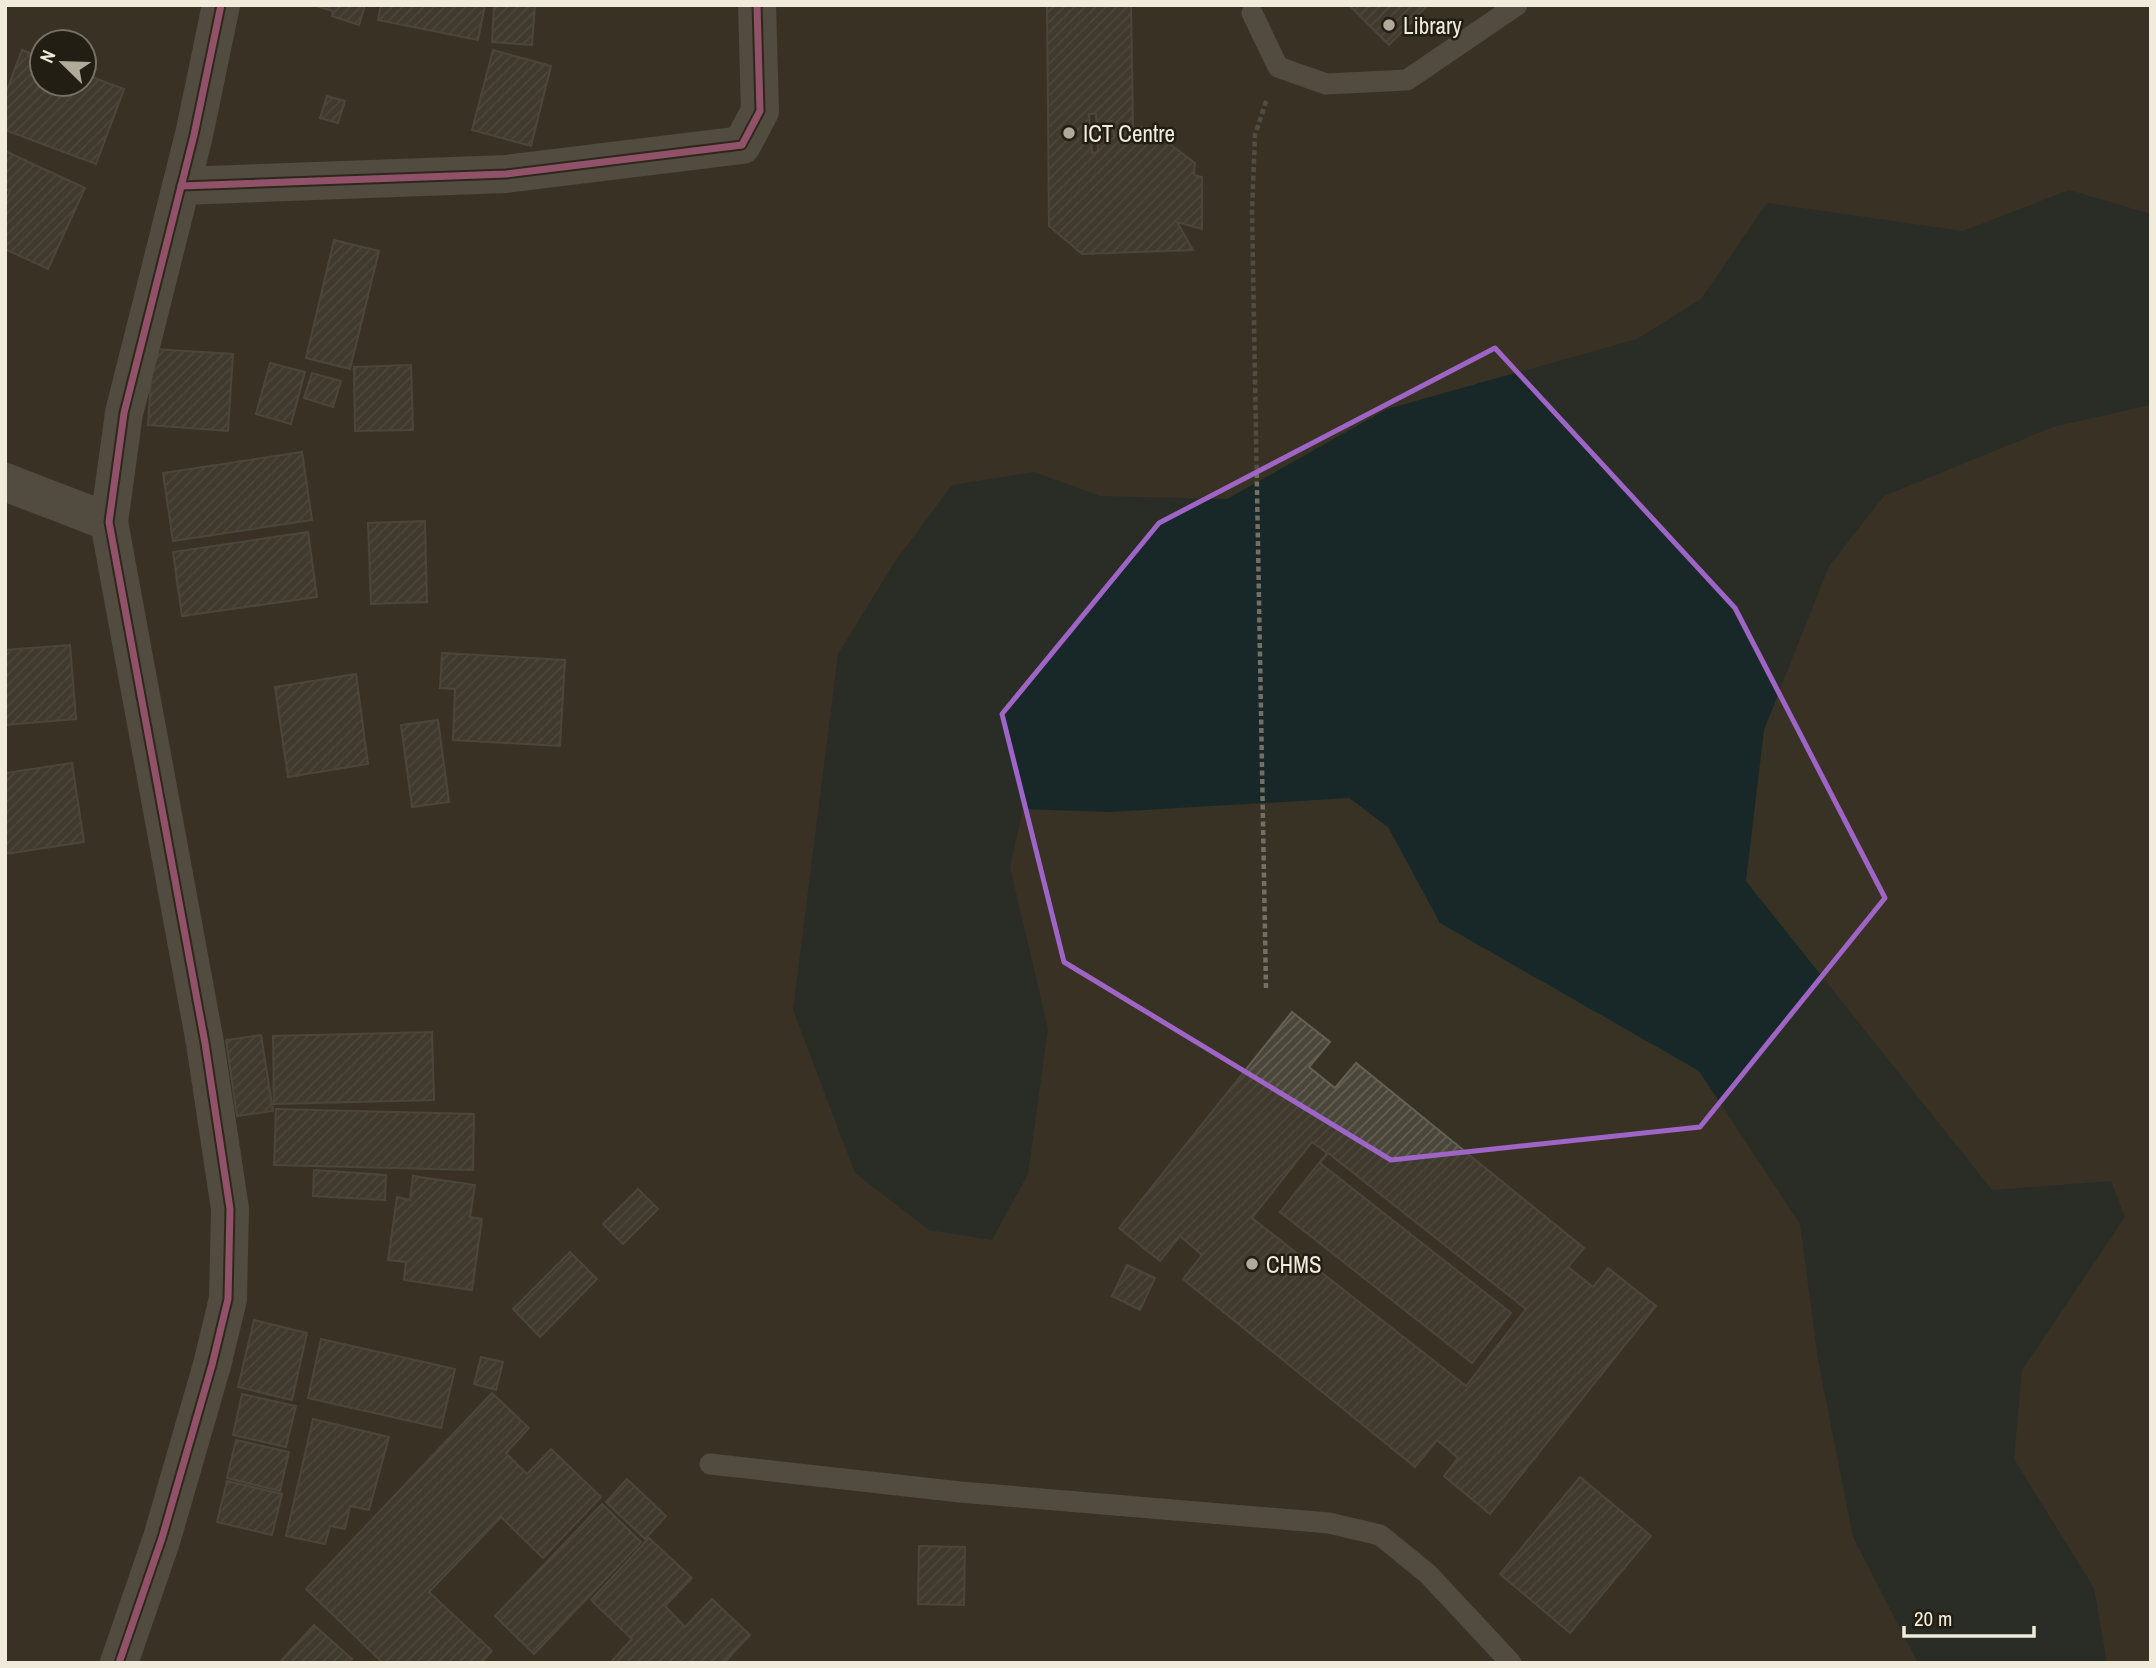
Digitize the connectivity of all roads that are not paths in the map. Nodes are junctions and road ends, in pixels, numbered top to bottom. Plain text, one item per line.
1 (221, 5) edge
2 (757, 5) edge
3 (1517, 5) edge
4 (1252, 13) dead end
5 (181, 186) junction
6 (5, 482) edge
7 (109, 522) junction
8 (710, 1464) dead end
9 (119, 1663) edge
10 (1511, 1663) edge

1 - 5 street
2 - 5 street
3 - 4 lane
5 - 7 street
6 - 7 street
7 - 9 street
8 - 10 lane

